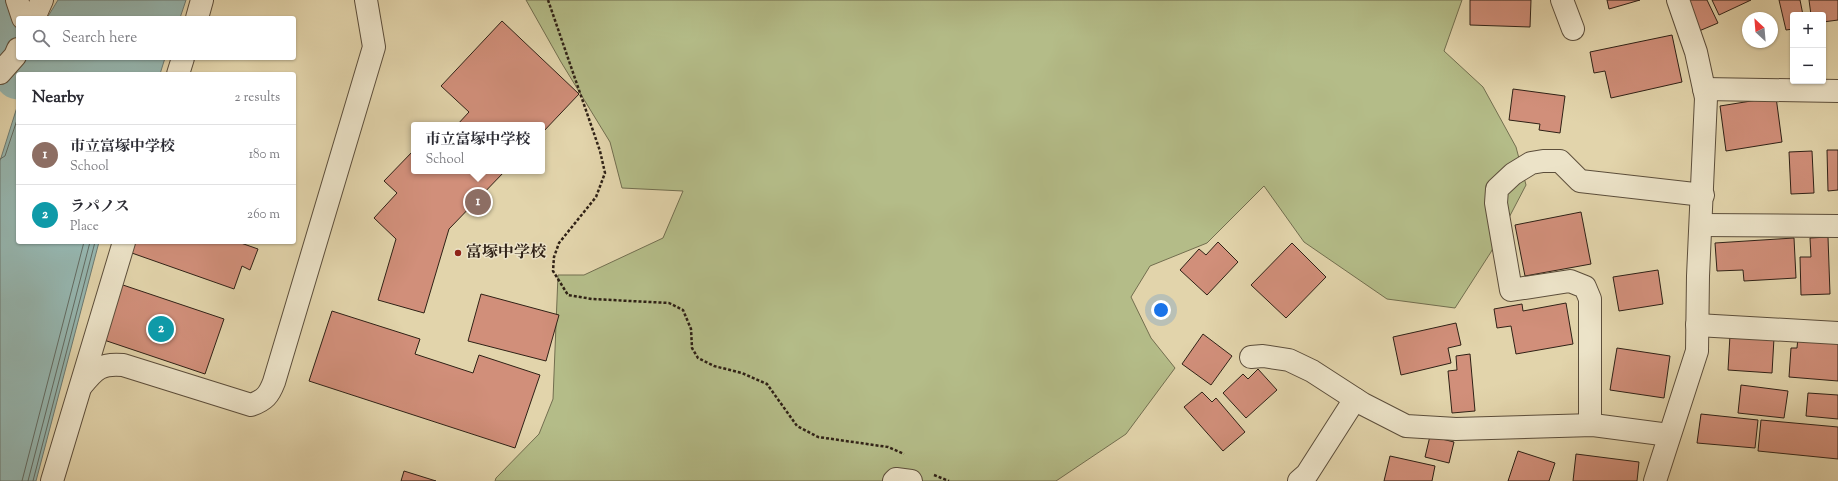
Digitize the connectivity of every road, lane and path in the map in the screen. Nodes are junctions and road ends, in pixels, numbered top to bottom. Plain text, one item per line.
1 (17, 0) edge
2 (42, 0) edge
3 (202, 0) edge
4 (366, 0) edge
5 (548, 0) edge
6 (1562, 0) edge
7 (1678, 0) edge
8 (22, 16) edge
9 (35, 16) edge
10 (197, 16) edge
11 (1573, 29) dead end
12 (16, 53) edge
13 (182, 60) edge
14 (179, 72) edge
15 (0, 73) edge
16 (1704, 88) junction
17 (1838, 91) edge
18 (1703, 195) junction
19 (1701, 225) junction
20 (1838, 226) edge
21 (1838, 230) edge
22 (123, 244) edge
23 (1697, 325) junction
24 (1838, 333) edge
25 (1250, 357) dead end
26 (82, 385) junction
27 (1355, 399) junction
28 (1590, 425) junction
29 (1670, 435) junction
30 (907, 456) dead end
31 (930, 472) dead end
32 (52, 481) edge
33 (894, 481) edge
34 (911, 481) edge
35 (949, 481) edge
36 (1299, 481) edge
37 (1655, 481) edge

1 - 8 street
2 - 9 street
3 - 10 street
4 - 26 street
5 - 30 path
6 - 11 street
7 - 16 street
12 - 15 street
13 - 14 street
16 - 17 street
16 - 18 street
18 - 19 street
18 - 28 street
19 - 20 street
19 - 23 street
20 - 21 street
22 - 26 street
23 - 24 street
23 - 29 street
25 - 27 street
26 - 32 street
27 - 28 street
27 - 36 street
28 - 29 street
29 - 37 street
31 - 35 path
33 - 34 street

